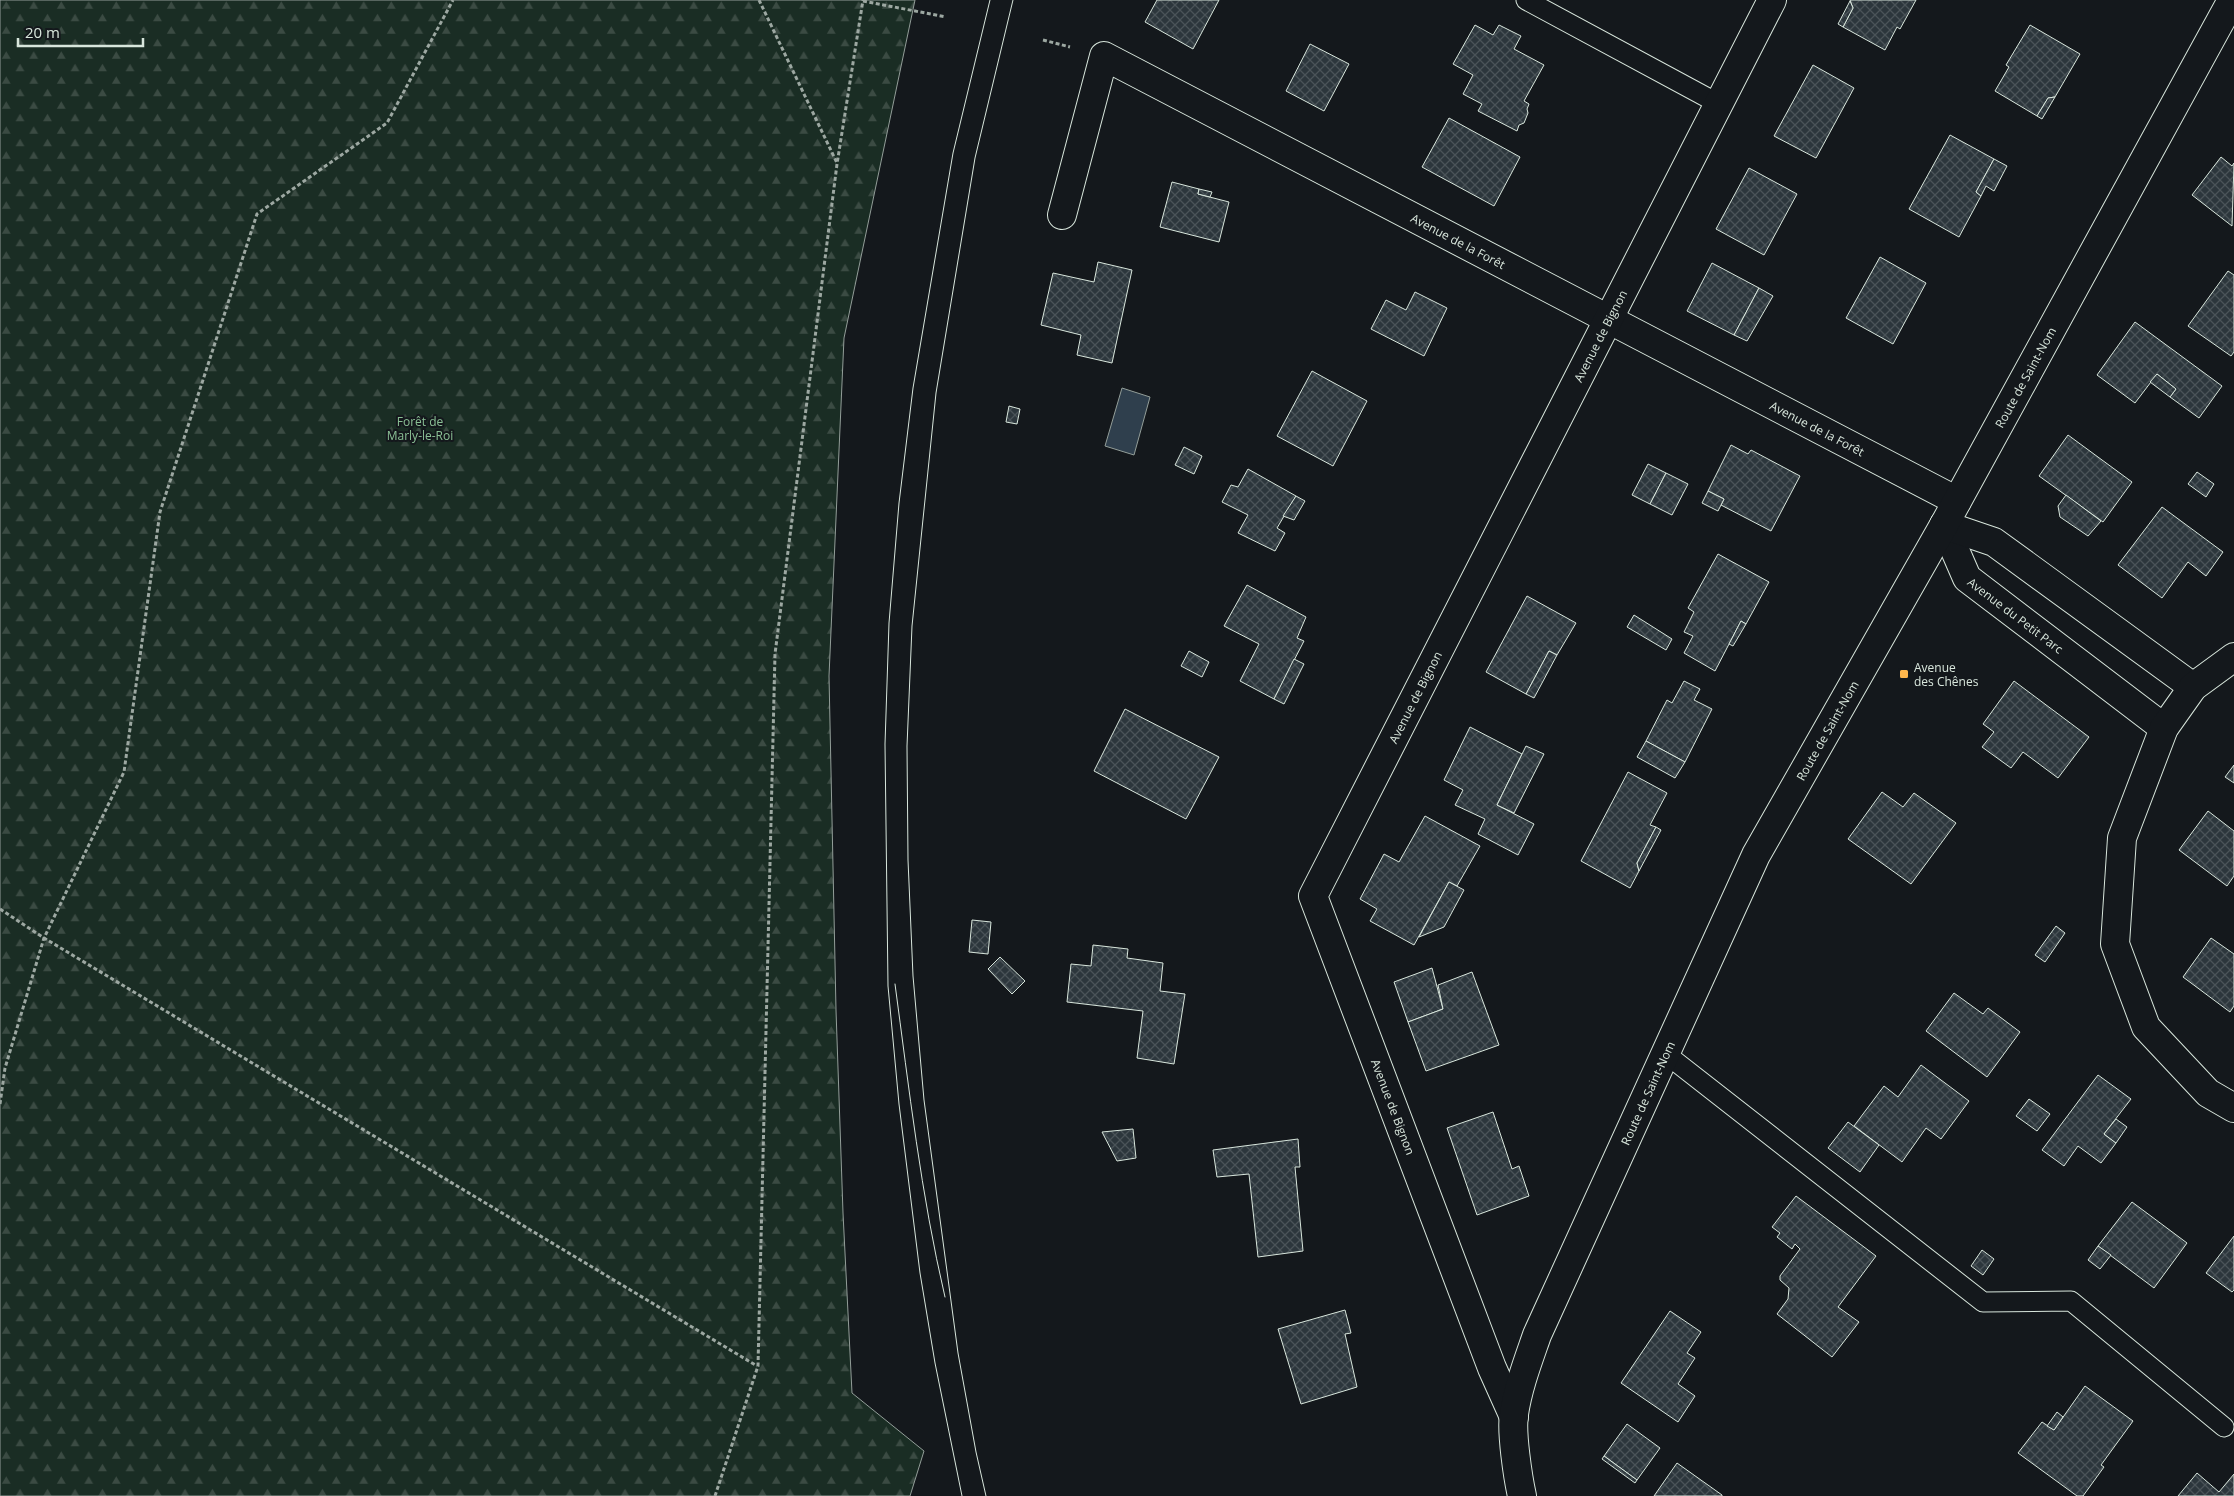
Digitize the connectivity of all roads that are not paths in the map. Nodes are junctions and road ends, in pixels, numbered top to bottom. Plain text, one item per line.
1 (1526, 0) edge
2 (1772, 0) edge
3 (2232, 0) edge
4 (1719, 104) junction
5 (1062, 215) dead end
6 (1608, 320) junction
7 (1957, 501) junction
8 (1944, 525) junction
9 (2234, 657) edge
10 (2193, 687) junction
11 (2164, 728) junction
12 (1666, 1054) junction
13 (2234, 1108) edge
14 (1514, 1416) junction
15 (2224, 1427) dead end
16 (1522, 1496) edge

1 - 4 lane
2 - 4 street, Avenue de Bignon
3 - 7 street, Route de Saint-Nom
4 - 6 street, Avenue de Bignon
5 - 6 street, Avenue de la Forêt
6 - 7 street, Avenue de la Forêt
6 - 14 street, Avenue de Bignon
7 - 8 street, Route de Saint-Nom
8 - 10 street
8 - 11 street, Avenue du Petit Parc
8 - 12 street, Route de Saint-Nom
9 - 10 street
10 - 11 street
11 - 13 street
12 - 14 street, Route de Saint-Nom
12 - 15 lane
14 - 16 street, Route de Saint-Nom

